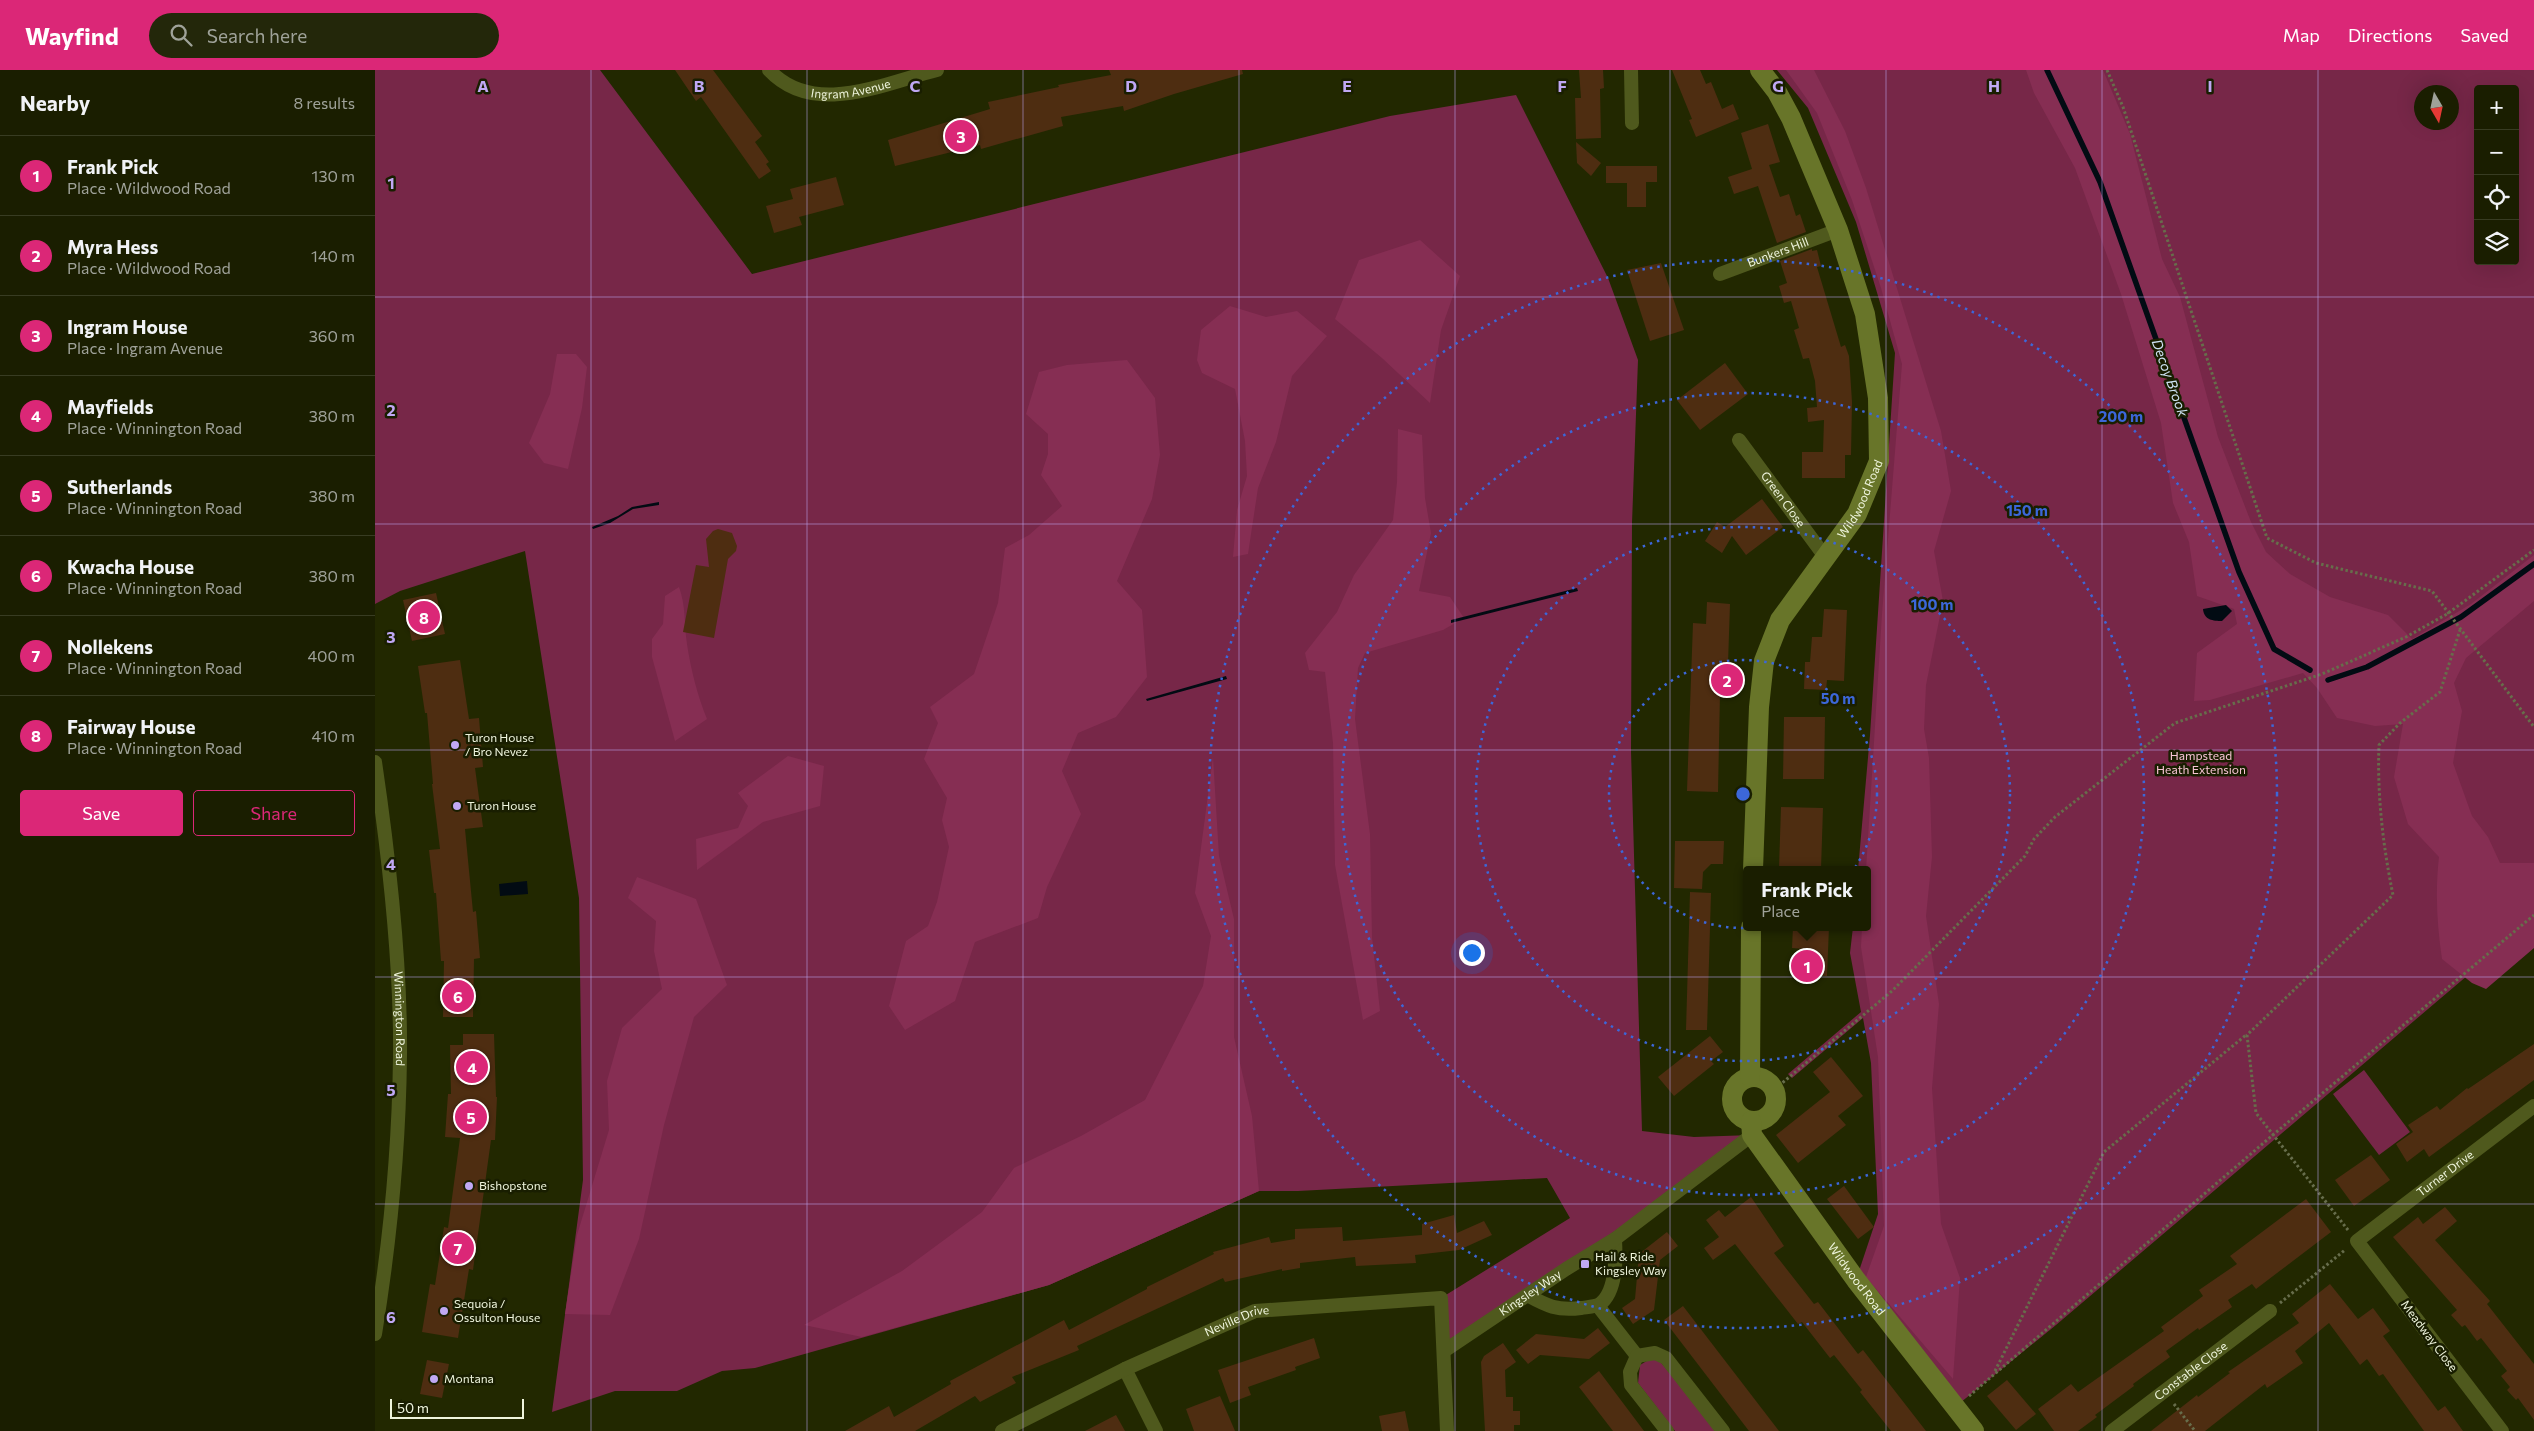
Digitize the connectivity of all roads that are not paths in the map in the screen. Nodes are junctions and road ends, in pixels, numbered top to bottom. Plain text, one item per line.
1 (769, 70) edge
2 (937, 70) edge
3 (1631, 70) edge
4 (1760, 70) edge
5 (1632, 123) dead end
6 (1838, 230) junction
7 (1720, 274) dead end
8 (1739, 440) dead end
9 (1826, 558) junction
10 (375, 762) edge
11 (1753, 866) edge
12 (1751, 931) edge
13 (1750, 1077) junction
14 (2534, 1106) edge
15 (1751, 1128) junction
16 (1615, 1239) junction
17 (2357, 1241) joint
18 (1527, 1295) junction
19 (1598, 1306) junction
20 (2270, 1311) road end
21 (375, 1334) edge
22 (1445, 1351) junction
23 (1637, 1356) junction
24 (1125, 1369) junction
25 (1002, 1431) edge
26 (1156, 1431) edge
27 (1447, 1431) edge
28 (1667, 1431) edge
29 (1723, 1431) edge
30 (1973, 1431) edge
31 (2112, 1431) edge
32 (2501, 1431) edge

1 - 2 street, Ingram Avenue
3 - 5 street
4 - 6 street, Wildwood Road
6 - 7 street, Bunkers Hill
6 - 9 street, Wildwood Road
8 - 9 street, Green Close
9 - 11 street, Wildwood Road
10 - 21 street, Winnington Road
12 - 13 street
13 - 15 street
13 - 15 street
14 - 17 street, Turner Drive
15 - 16 street, Kingsley Way
15 - 30 street, Wildwood Road
16 - 18 street, Kingsley Way
16 - 19 street
17 - 32 street, Meadway Close
18 - 19 street
18 - 22 street, Kingsley Way
19 - 23 street
20 - 31 street, Constable Close
22 - 24 street, Neville Drive
22 - 27 street
23 - 28 street
23 - 29 street
24 - 25 street, Neville Drive
24 - 26 street

